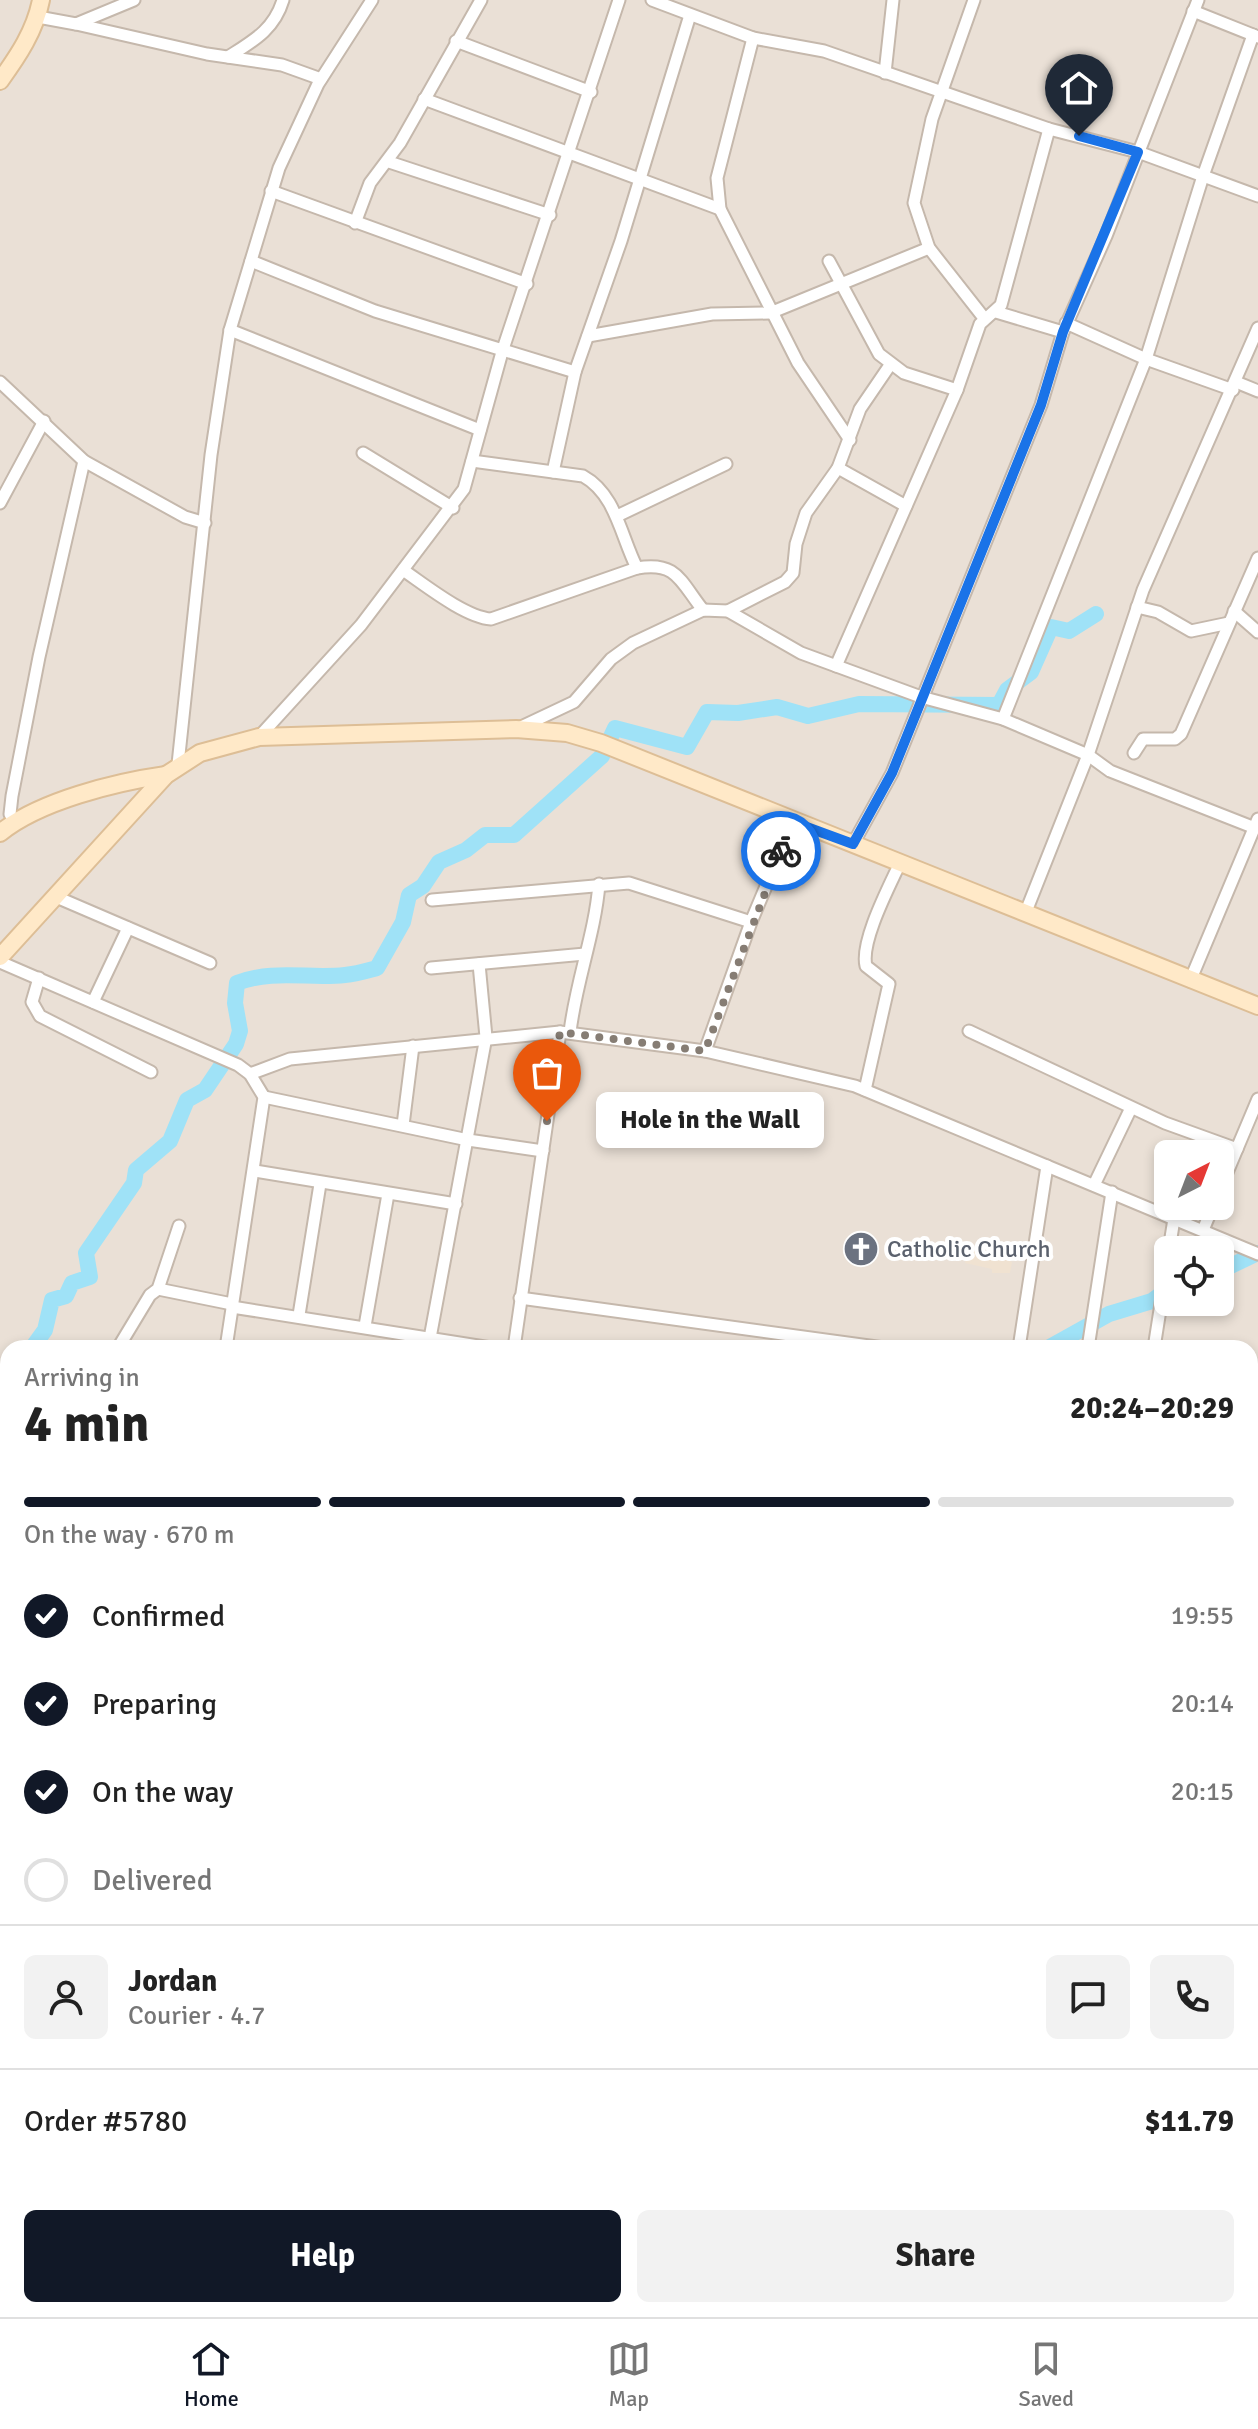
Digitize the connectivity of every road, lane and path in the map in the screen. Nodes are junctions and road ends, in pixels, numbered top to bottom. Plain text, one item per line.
1 (41, 0) edge
2 (134, 0) edge
3 (283, 0) edge
4 (372, 0) edge
5 (481, 0) edge
6 (619, 0) edge
7 (652, 0) edge
8 (893, 0) edge
9 (974, 0) edge
10 (1196, 6) edge
11 (690, 15) junction
12 (38, 17) junction
13 (76, 24) junction
14 (1256, 36) edge
15 (753, 38) junction
16 (456, 41) junction
17 (228, 57) junction
18 (885, 73) junction
19 (321, 79) junction
20 (0, 81) edge
21 (591, 92) junction
22 (943, 94) junction
23 (424, 99) junction
24 (1049, 129) junction
25 (1138, 152) junction
26 (570, 156) junction
27 (389, 162) junction
28 (1203, 176) junction
29 (639, 179) junction
30 (271, 191) junction
31 (1258, 196) edge
32 (720, 209) junction
33 (550, 215) junction
34 (355, 223) junction
35 (929, 248) junction
36 (251, 261) junction
37 (829, 261) dead end
38 (841, 283) junction
39 (527, 284) junction
40 (770, 313) junction
41 (990, 315) junction
42 (1064, 327) junction
43 (1258, 328) edge
44 (230, 330) junction
45 (588, 336) junction
46 (502, 352) junction
47 (1146, 359) junction
48 (890, 365) junction
49 (575, 372) junction
50 (0, 382) edge
51 (1234, 386) junction
52 (957, 390) junction
53 (1258, 391) edge
54 (44, 421) junction
55 (480, 430) junction
56 (850, 440) junction
57 (363, 453) dead end
58 (84, 461) junction
59 (472, 461) junction
60 (726, 464) dead end
61 (838, 468) junction
62 (553, 472) junction
63 (0, 503) edge
64 (906, 506) junction
65 (453, 508) junction
66 (617, 516) junction
67 (205, 523) junction
68 (1258, 558) edge
69 (637, 568) junction
70 (403, 570) junction
71 (1137, 607) junction
72 (703, 610) junction
73 (728, 611) junction
74 (1234, 611) junction
75 (1229, 623) junction
76 (1258, 632) edge
77 (836, 666) junction
78 (921, 697) junction
79 (1003, 719) junction
80 (516, 729) junction
81 (259, 737) junction
82 (1134, 753) dead end
83 (1088, 755) junction
84 (172, 769) junction
85 (12, 796) junction
86 (36, 812) junction
87 (8, 816) edge
88 (793, 822) junction
89 (1256, 823) edge
90 (0, 833) edge
91 (853, 844) junction
92 (900, 863) junction
93 (599, 884) junction
94 (54, 896) junction
95 (432, 900) dead end
96 (1025, 914) junction
97 (751, 922) junction
98 (128, 928) junction
99 (585, 954) junction
100 (0, 960) edge
101 (210, 963) dead end
102 (479, 964) junction
103 (431, 968) dead end
104 (39, 978) junction
105 (1190, 981) junction
106 (93, 1002) junction
107 (1258, 1006) edge
108 (969, 1031) dead end
109 (565, 1032) junction
110 (486, 1037) junction
111 (413, 1046) junction
112 (705, 1051) junction
113 (151, 1072) dead end
114 (250, 1074) junction
115 (865, 1090) junction
116 (264, 1097) junction
117 (1258, 1099) edge
118 (1131, 1108) junction
119 (403, 1125) junction
120 (468, 1140) junction
121 (1237, 1149) junction
122 (543, 1151) junction
123 (1234, 1156) edge
124 (1047, 1166) junction
125 (255, 1171) junction
126 (320, 1184) junction
127 (1094, 1185) junction
128 (1112, 1192) junction
129 (388, 1194) junction
130 (456, 1204) junction
131 (1154, 1210) edge
132 (1177, 1220) edge
133 (1207, 1220) edge
134 (179, 1226) dead end
135 (1203, 1230) junction
136 (1258, 1254) edge
137 (158, 1289) junction
138 (520, 1298) junction
139 (232, 1305) junction
140 (299, 1315) junction
141 (1159, 1316) edge
142 (365, 1326) junction
143 (430, 1338) junction
144 (123, 1340) edge
145 (227, 1340) edge
146 (442, 1340) edge
147 (515, 1340) edge
148 (826, 1340) edge
149 (1020, 1340) edge
150 (1089, 1340) edge
151 (1155, 1340) edge

1 - 12 street
2 - 13 street
3 - 17 street
4 - 19 street
5 - 16 street
6 - 21 street
7 - 11 street
8 - 18 street
9 - 22 street
10 - 14 street
10 - 25 street
11 - 15 street
11 - 29 street
12 - 13 street
12 - 20 street
13 - 17 street
14 - 28 street
15 - 18 street
15 - 32 street
16 - 21 street
16 - 23 street
17 - 19 street
18 - 22 street
19 - 30 street
21 - 26 street
22 - 24 street
22 - 35 street
23 - 26 street
23 - 27 street
24 - 25 street
24 - 41 street
25 - 28 street
25 - 42 street
26 - 29 street
26 - 33 street
27 - 33 street
27 - 34 street
28 - 31 street
28 - 47 street
29 - 32 street
29 - 45 street
30 - 34 street
30 - 36 street
32 - 40 street
33 - 39 street
34 - 39 street
35 - 38 street
35 - 41 street
36 - 44 street
36 - 46 street
37 - 38 street
38 - 40 street
38 - 48 street
39 - 46 street
40 - 45 street
40 - 56 street
41 - 42 street
41 - 52 street
42 - 47 street
42 - 78 street
43 - 51 street
44 - 55 street
44 - 67 street
45 - 49 street
46 - 49 street
46 - 55 street
47 - 51 street
47 - 79 street
48 - 52 street
48 - 56 street
49 - 62 street
50 - 54 street
51 - 53 street
51 - 71 street
52 - 64 street
54 - 58 street
54 - 63 street
55 - 59 street
56 - 61 street
57 - 65 street
58 - 67 street
58 - 85 street
59 - 62 street
59 - 65 street
60 - 66 street
61 - 64 street
61 - 73 street
62 - 66 street
64 - 77 street
65 - 70 street
66 - 69 street
67 - 84 street
68 - 74 street
69 - 70 street
69 - 72 street
70 - 81 street
71 - 75 street
71 - 83 street
72 - 73 street
72 - 80 street
73 - 77 street
74 - 75 street
74 - 76 street
75 - 82 street
77 - 78 street
78 - 79 street
78 - 91 street
79 - 83 street
80 - 81 street
80 - 88 street
81 - 84 street
83 - 89 street
83 - 96 street
84 - 86 street
84 - 94 street
85 - 86 street
85 - 87 street
86 - 87 street
87 - 90 street
88 - 91 street
88 - 97 street
89 - 105 street
91 - 92 street
92 - 96 street
92 - 115 street
93 - 95 street
93 - 97 street
93 - 99 street
94 - 98 street
94 - 100 street
96 - 105 street
97 - 112 street
98 - 101 street
98 - 106 street
99 - 102 street
99 - 109 street
100 - 104 street
102 - 103 street
102 - 110 street
104 - 106 street
104 - 113 street
105 - 107 street
106 - 114 street
108 - 118 street
109 - 110 street
109 - 112 street
109 - 122 street
110 - 111 street
110 - 120 street
111 - 114 street
111 - 119 street
112 - 115 street
114 - 116 street
115 - 124 street
116 - 119 street
116 - 125 street
117 - 121 street
118 - 121 street
118 - 127 street
119 - 120 street
120 - 122 street
120 - 130 street
121 - 123 street
122 - 138 street
124 - 127 street
124 - 149 street
125 - 126 street
125 - 139 street
126 - 129 street
126 - 140 street
127 - 128 street
128 - 131 street
128 - 150 street
129 - 130 street
129 - 142 street
130 - 143 street
132 - 135 street
133 - 135 street
134 - 137 street
135 - 136 street
137 - 139 street
137 - 144 street
138 - 147 street
138 - 148 street
139 - 140 street
139 - 145 street
140 - 142 street
141 - 151 street
142 - 143 street
143 - 146 street

